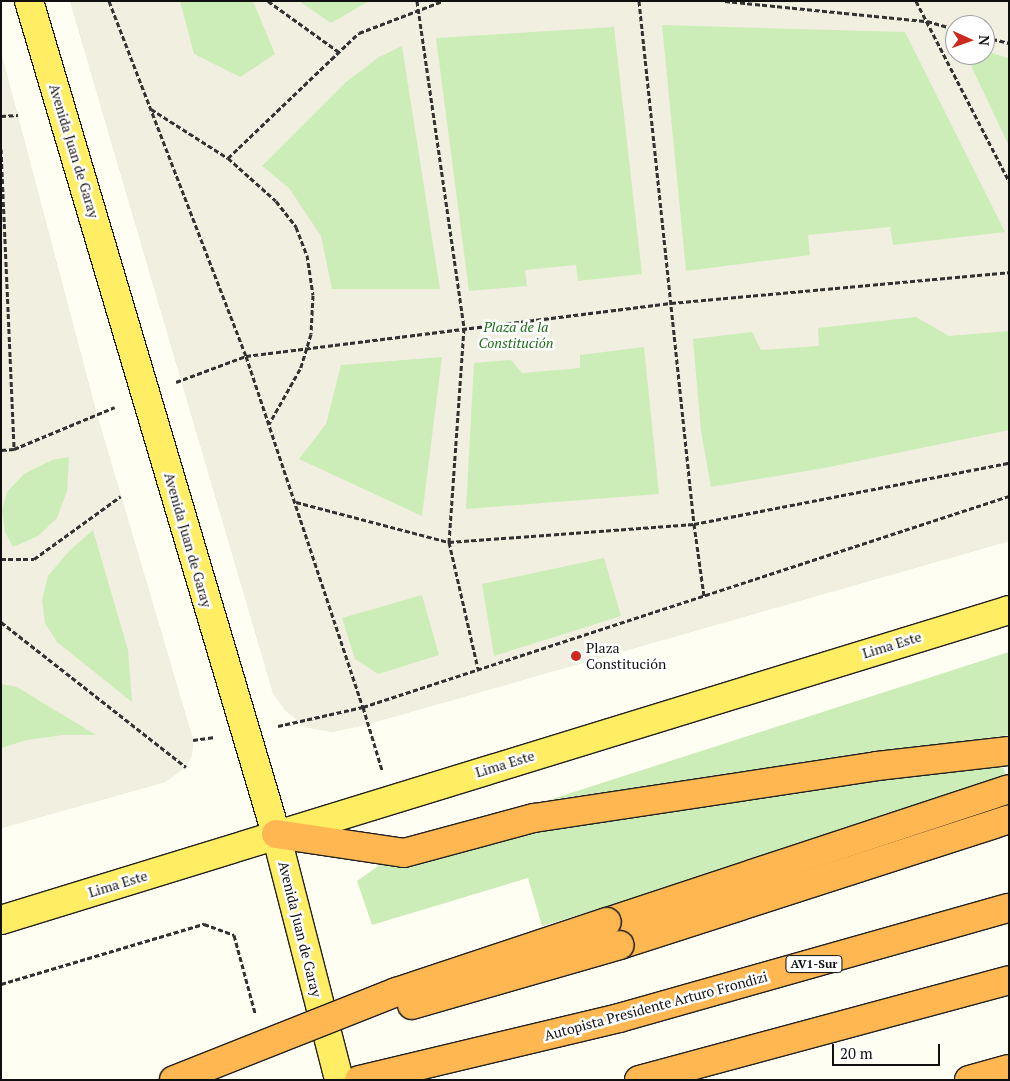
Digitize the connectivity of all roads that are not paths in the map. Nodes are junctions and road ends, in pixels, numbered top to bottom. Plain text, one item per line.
1 (29, 1) edge
2 (1009, 610) edge
3 (1009, 750) edge
4 (1009, 789) edge
5 (1009, 819) edge
6 (276, 834) junction
7 (1009, 908) edge
8 (1, 920) edge
9 (613, 933) junction
10 (1009, 980) edge
11 (1009, 1069) edge
12 (174, 1080) edge
13 (339, 1080) edge
14 (359, 1080) edge
15 (639, 1080) edge
16 (969, 1080) edge

1 - 6 main road, Avenida Juan de Garay
2 - 6 main road, Lima Este
3 - 6 highway
4 - 9 highway
5 - 9 highway
6 - 8 main road, Lima Este
6 - 13 main road, Avenida Juan de Garay
7 - 14 highway, Autopista Presidente Arturo Frondizi / AV1-Sur
9 - 12 highway, bridge
10 - 15 highway
11 - 16 highway

